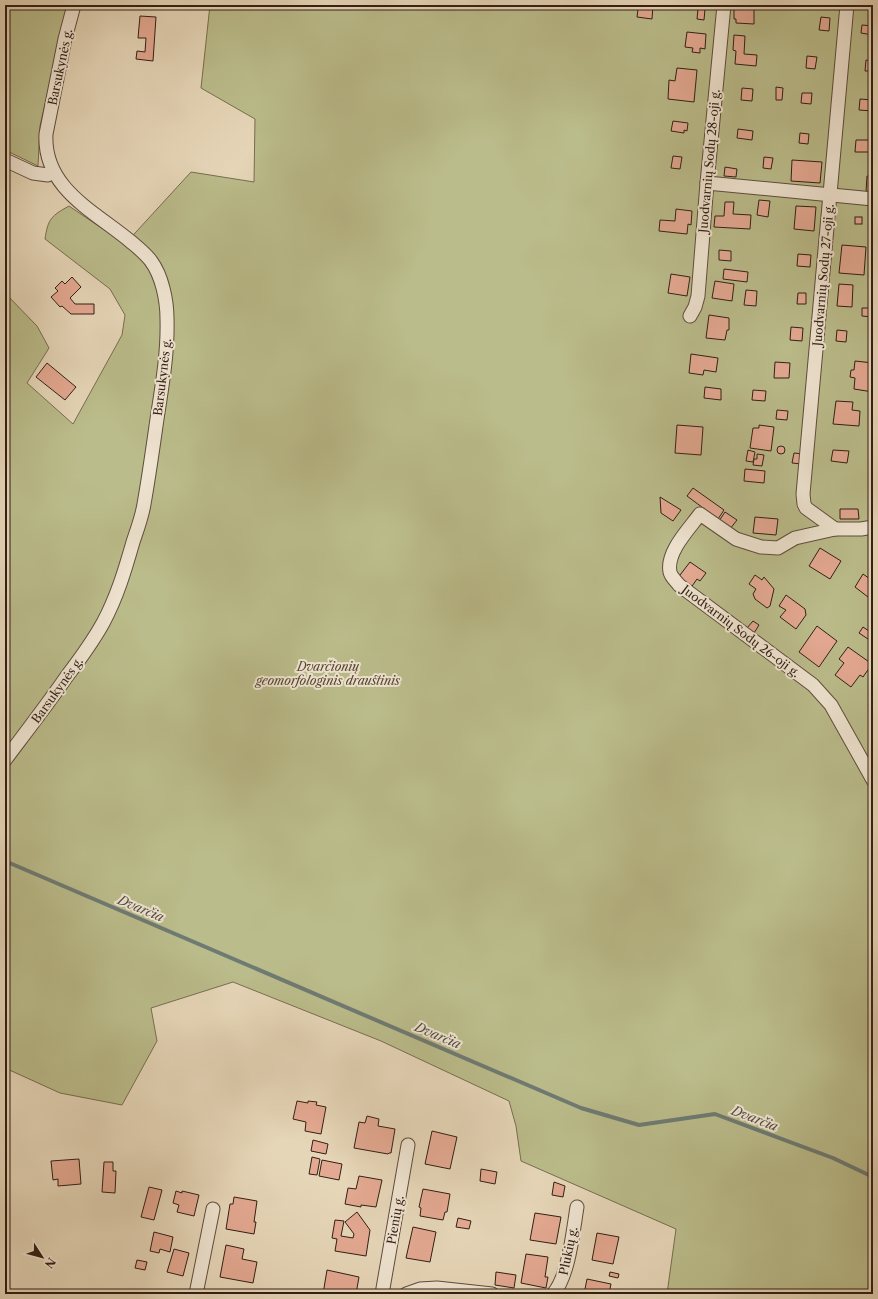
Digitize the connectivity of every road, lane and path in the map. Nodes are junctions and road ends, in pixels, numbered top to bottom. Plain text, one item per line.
1 (74, 5) edge
2 (724, 5) edge
3 (847, 5) edge
4 (5, 160) edge
5 (53, 171) junction
6 (707, 183) junction
7 (830, 195) junction
8 (873, 199) edge
9 (690, 316) dead end
10 (873, 528) edge
11 (835, 529) junction
12 (5, 760) edge
13 (873, 780) edge
14 (408, 1145) dead end
15 (577, 1207) dead end
16 (214, 1209) dead end
17 (196, 1294) edge
18 (382, 1294) edge
19 (406, 1294) edge
20 (492, 1294) edge
21 (554, 1294) edge

1 - 5 street, Barsukynės g.
2 - 6 street, Juodvarnių Sodų 28-oji g.
3 - 7 street, Juodvarnių Sodų 27-oji g.
4 - 5 street
5 - 12 street, Barsukynės g.
6 - 7 street
6 - 9 street, Juodvarnių Sodų 28-oji g.
7 - 8 street
7 - 11 street, Juodvarnių Sodų 27-oji g.
10 - 11 street, Juodvarnių Sodų 26-oji g.
11 - 13 street, Juodvarnių Sodų 26-oji g.
14 - 18 street, Pienių g.
15 - 21 street, Plukių g.
16 - 17 street
19 - 20 street

